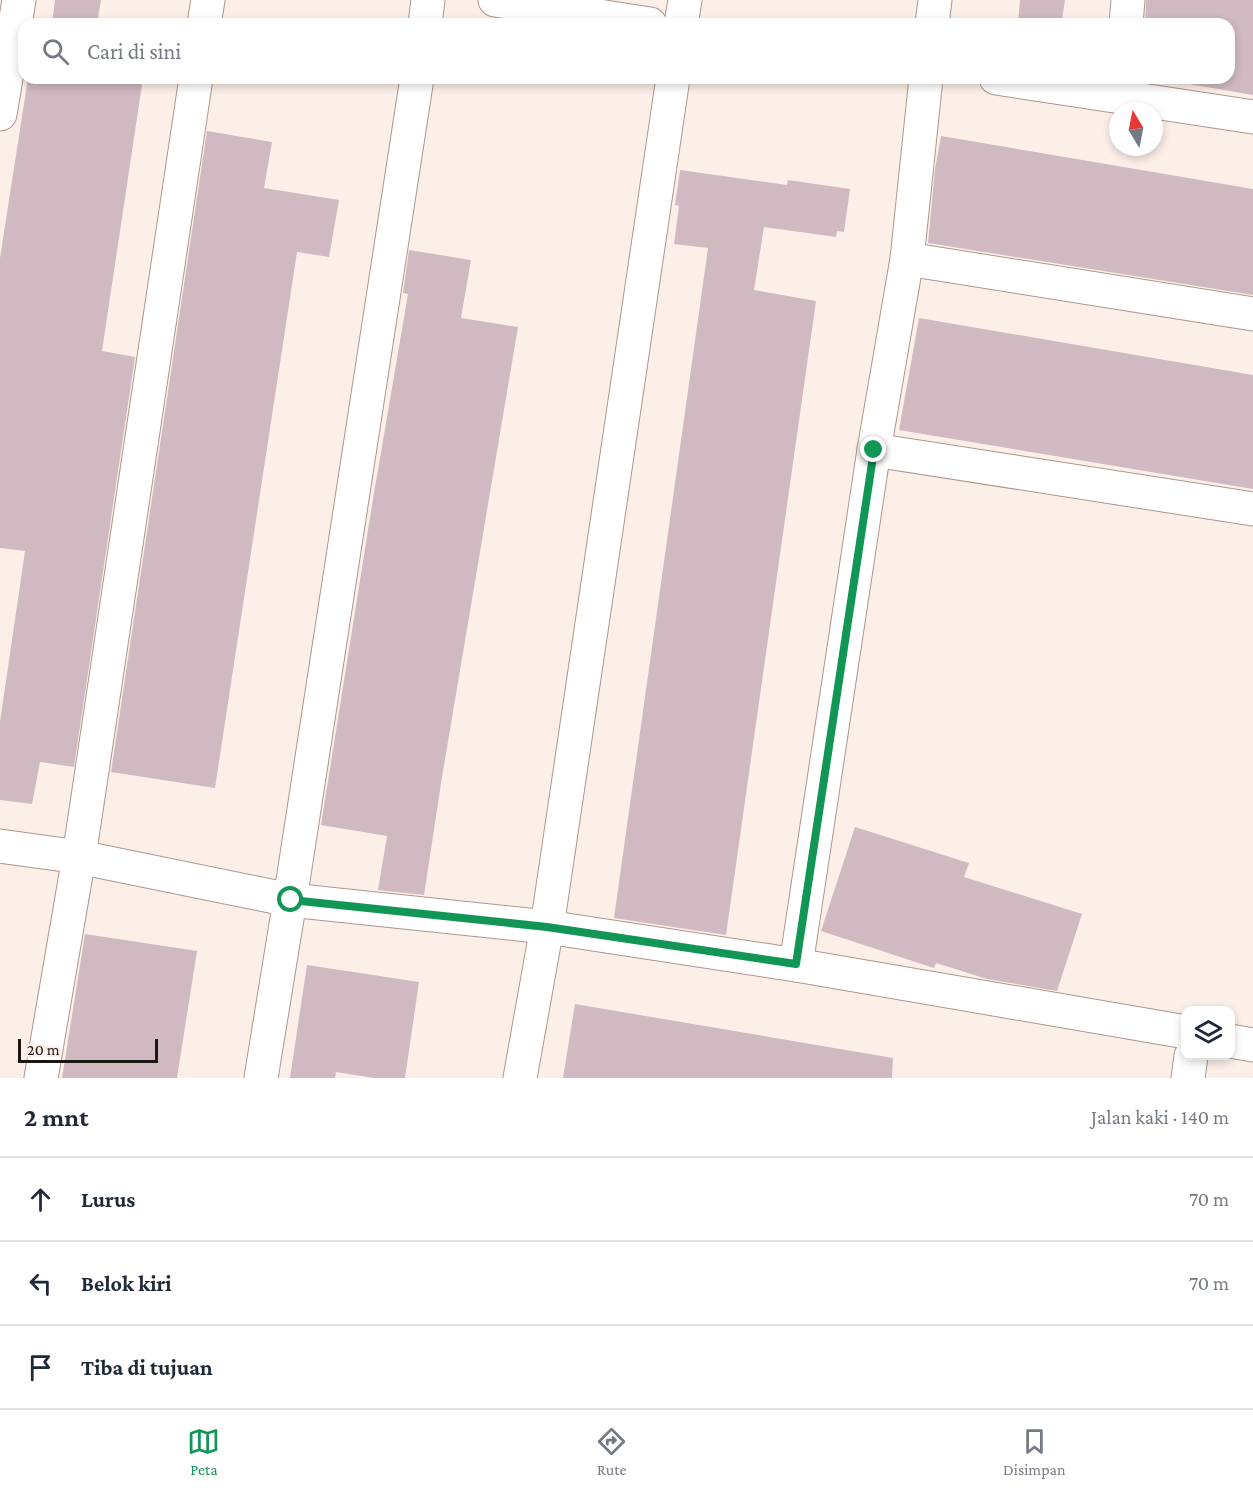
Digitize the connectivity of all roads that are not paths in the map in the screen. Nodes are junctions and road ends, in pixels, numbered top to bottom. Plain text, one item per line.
1 (20, 0) edge
2 (208, 0) edge
3 (428, 0) edge
4 (495, 0) edge
5 (685, 0) edge
6 (935, 0) edge
7 (1128, 0) edge
8 (205, 18) edge
9 (426, 18) edge
10 (611, 18) edge
11 (682, 18) edge
12 (933, 18) edge
13 (1126, 18) edge
14 (195, 84) edge
15 (416, 84) edge
16 (672, 84) edge
17 (925, 84) edge
18 (1079, 84) edge
19 (1120, 87) edge
20 (0, 109) edge
21 (1253, 117) edge
22 (907, 259) junction
23 (1253, 314) edge
24 (874, 450) junction
25 (1253, 509) edge
26 (0, 846) edge
27 (79, 857) junction
28 (291, 900) junction
29 (547, 927) junction
30 (796, 964) junction
31 (1181, 1031) edge
32 (1235, 1042) edge
33 (1253, 1045) edge
34 (1190, 1060) edge
35 (40, 1078) edge
36 (261, 1078) edge
37 (520, 1078) edge
38 (1188, 1078) edge

1 - 20 street
2 - 8 street
3 - 9 street
4 - 10 street
5 - 11 street
6 - 12 street
7 - 13 street
14 - 27 street
15 - 28 street
16 - 29 street
17 - 22 street
18 - 19 street
19 - 21 street
22 - 23 street
22 - 24 street
24 - 25 street
24 - 30 street
26 - 27 street
27 - 28 street
27 - 35 street
28 - 29 street
28 - 36 street
29 - 30 street
29 - 37 street
30 - 31 street
32 - 33 street
34 - 38 street

